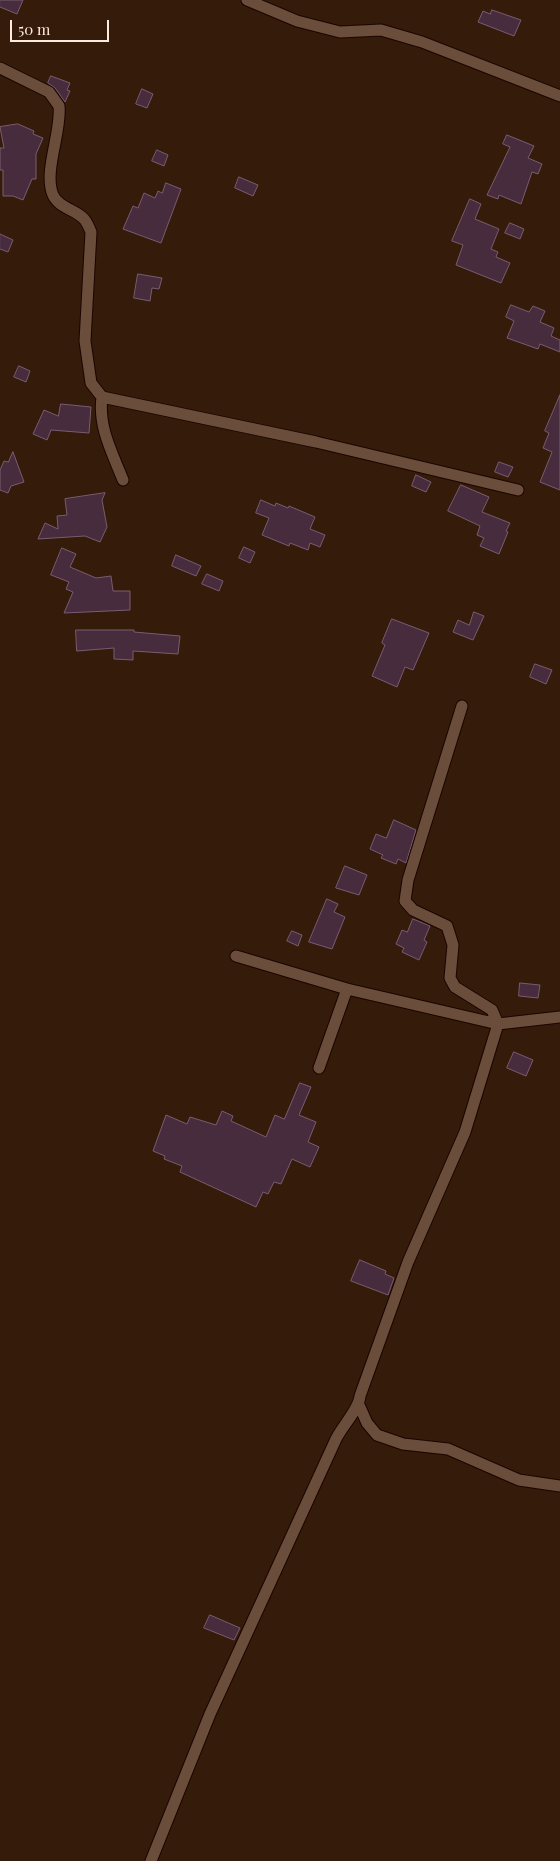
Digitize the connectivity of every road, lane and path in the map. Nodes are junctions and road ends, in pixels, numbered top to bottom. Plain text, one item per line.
1 (247, 0) edge
2 (0, 68) edge
3 (560, 96) edge
4 (102, 397) junction
5 (123, 480) dead end
6 (518, 490) dead end
7 (462, 706) dead end
8 (236, 956) dead end
9 (348, 989) junction
10 (560, 1017) edge
11 (498, 1024) junction
12 (319, 1068) dead end
13 (359, 1405) junction
14 (560, 1486) edge
15 (151, 1861) edge

1 - 3 street
2 - 4 street
4 - 5 street
4 - 6 street
7 - 11 street
8 - 9 street
9 - 11 street
9 - 12 street
10 - 11 street
11 - 13 street
13 - 14 street
13 - 15 street

